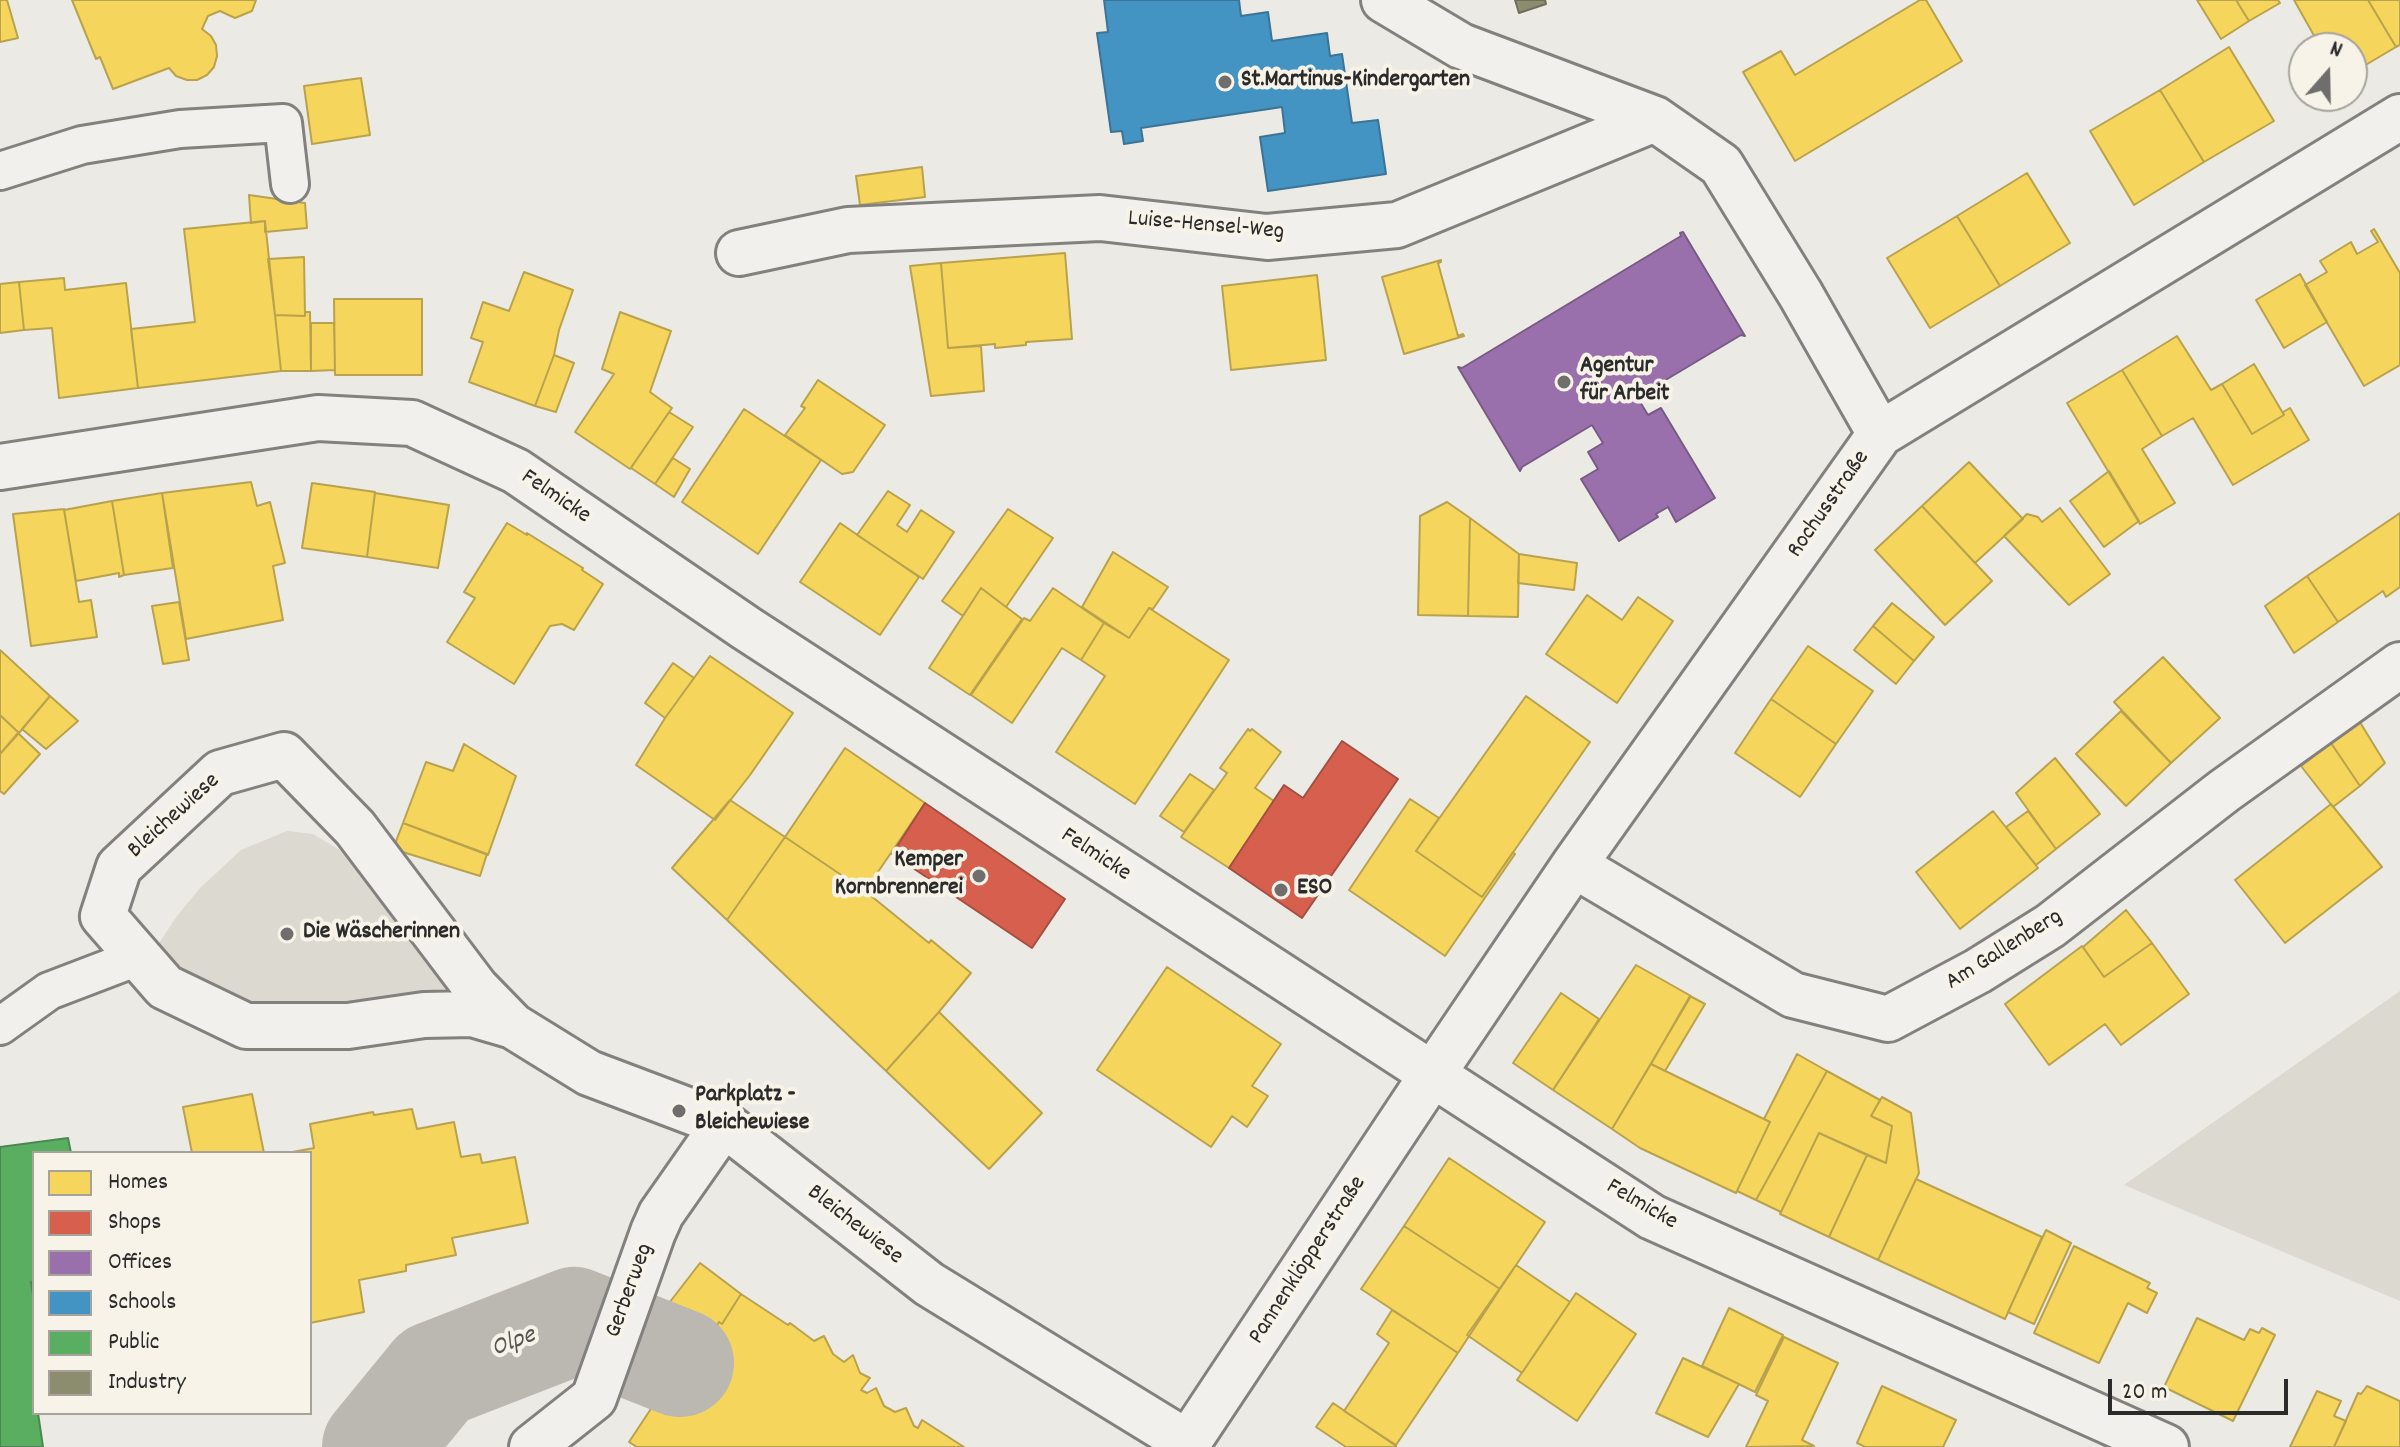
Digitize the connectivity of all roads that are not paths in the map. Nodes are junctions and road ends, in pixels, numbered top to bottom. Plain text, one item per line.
1 (1384, 0) edge
2 (2400, 117) edge
3 (1655, 119) junction
4 (0, 171) edge
5 (290, 184) dead end
6 (739, 253) dead end
7 (1880, 434) junction
8 (0, 467) edge
9 (2400, 665) edge
10 (1574, 865) junction
11 (138, 957) junction
12 (0, 1026) edge
13 (513, 1026) junction
14 (1432, 1075) junction
15 (724, 1124) junction
16 (1189, 1446) edge
17 (532, 1447) edge
18 (2166, 1447) edge

1 - 3 street
2 - 7 street, Rochusstraße
3 - 6 street, Luise-Hensel-Weg
3 - 7 street
4 - 5 lane
7 - 10 street, Rochusstraße
8 - 14 street, Felmicke
9 - 10 street, Am Gallenberg
10 - 14 street, Rochusstraße
11 - 12 lane
11 - 13 street, Bleichewiese
11 - 13 street, Bleichewiese
13 - 15 street, Bleichewiese
14 - 16 street, Pannenklöpperstraße
14 - 18 street, Felmicke
15 - 16 street, Bleichewiese
15 - 17 street, Gerberweg

